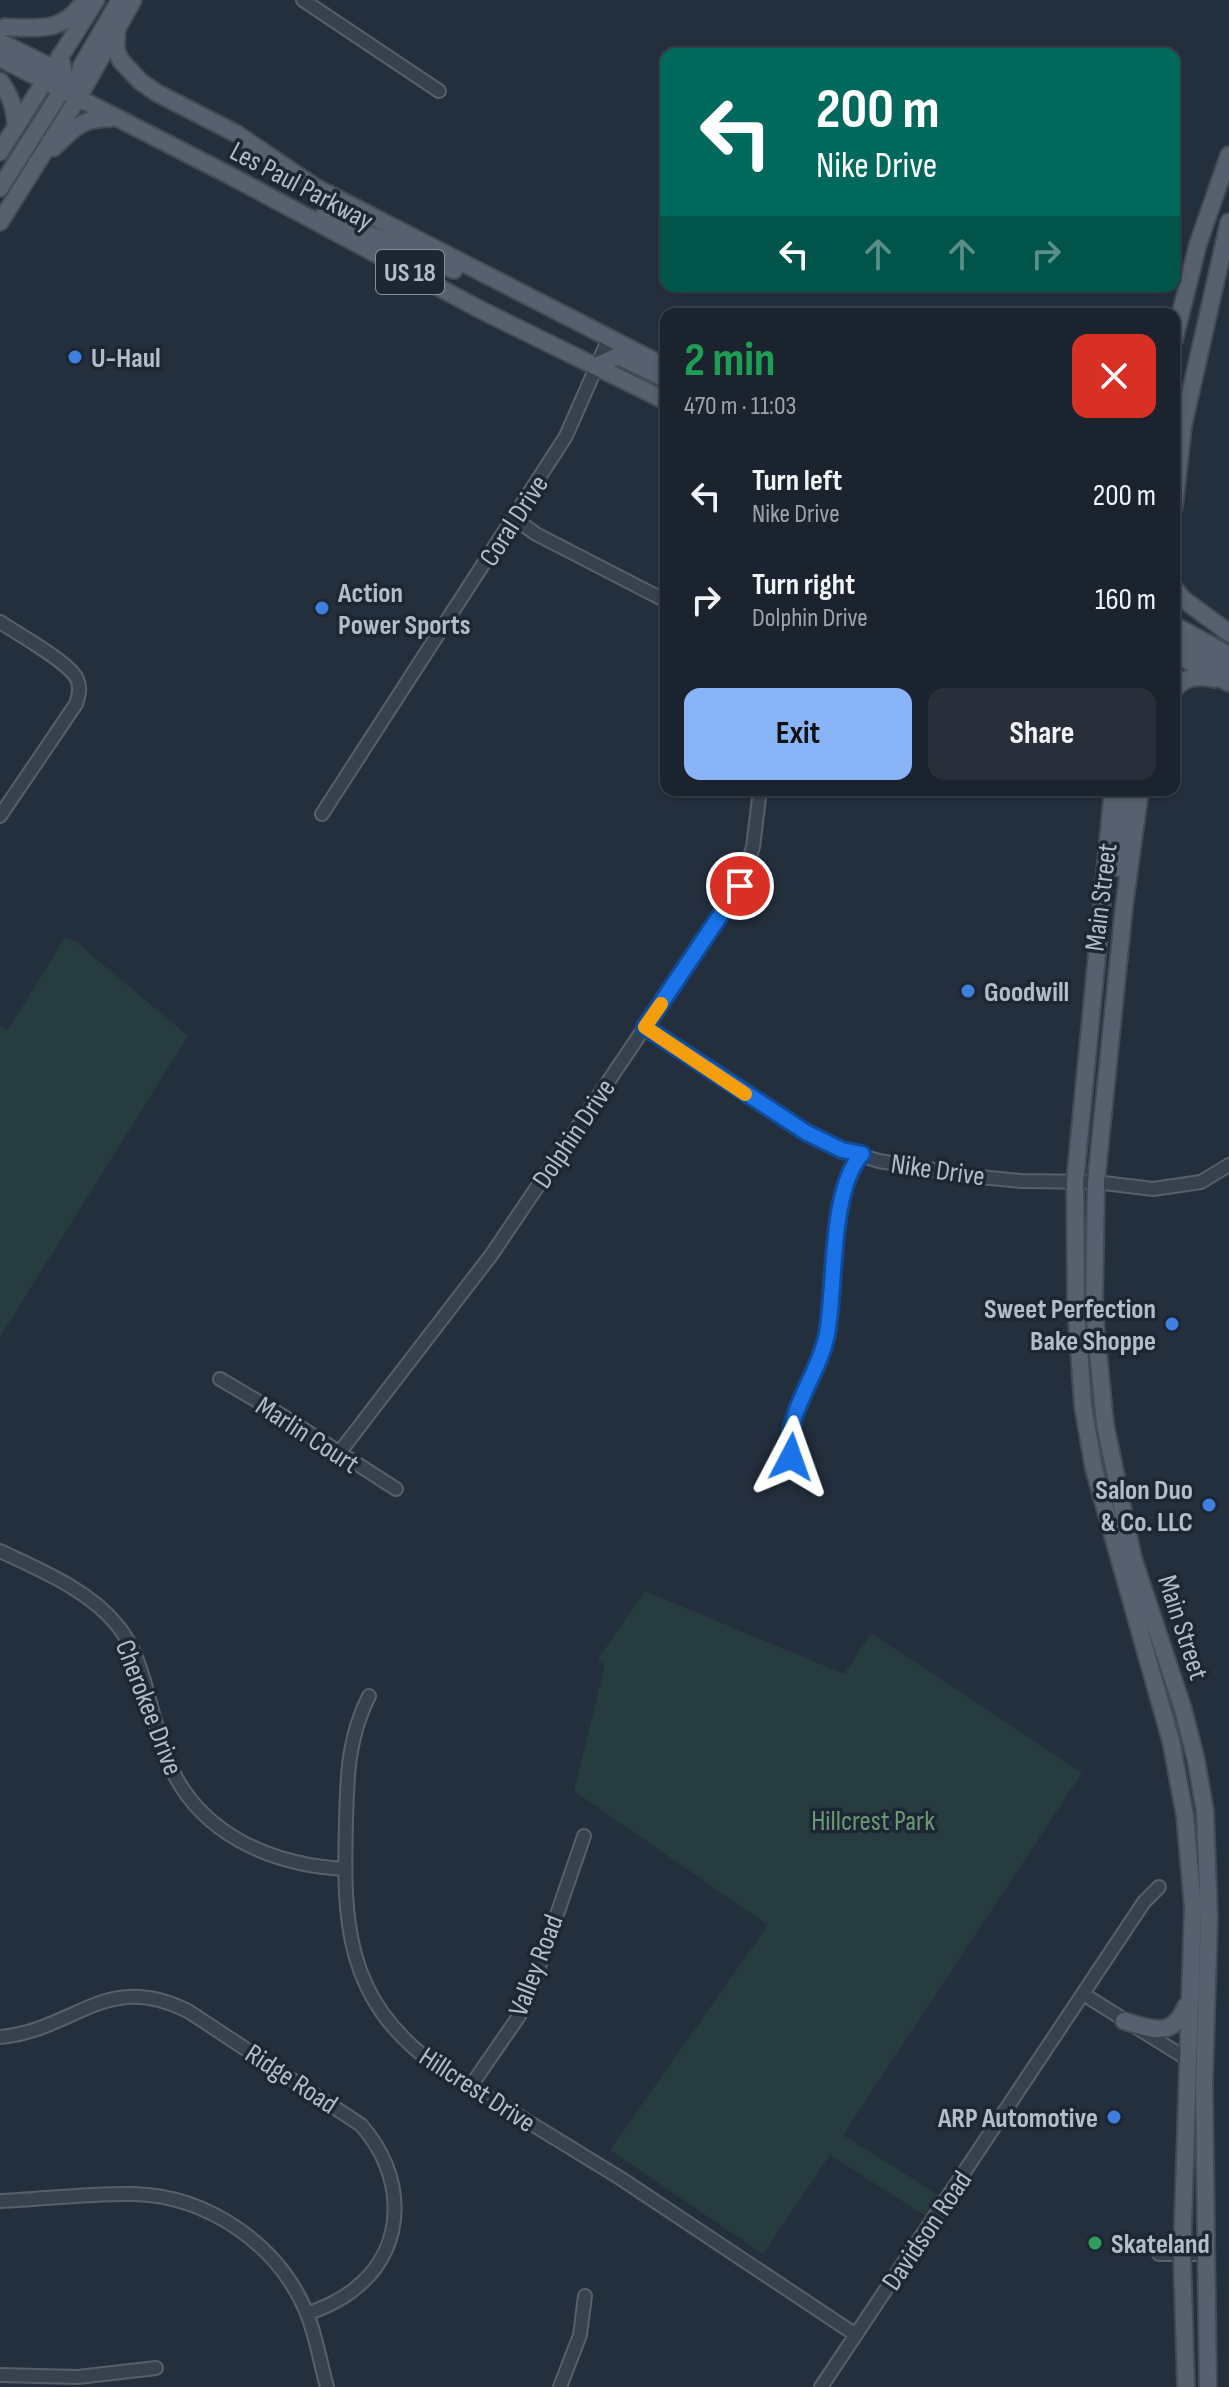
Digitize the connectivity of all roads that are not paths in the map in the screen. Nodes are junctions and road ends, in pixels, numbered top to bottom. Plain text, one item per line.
1 (85, 0) edge
2 (96, 0) edge
3 (120, 0) edge
4 (133, 0) edge
5 (303, 0) edge
6 (117, 29) junction
7 (3, 34) edge
8 (0, 58) edge
9 (69, 78) junction
10 (0, 81) edge
11 (439, 91) dead end
12 (115, 117) junction
13 (16, 127) junction
14 (0, 152) edge
15 (1229, 155) edge
16 (37, 162) junction
17 (227, 174) junction
18 (0, 188) edge
19 (0, 222) edge
20 (1229, 222) edge
21 (506, 286) junction
22 (1180, 316) edge
23 (609, 338) junction
24 (660, 364) edge
25 (596, 366) junction
26 (660, 376) edge
27 (1190, 392) junction
28 (660, 398) edge
29 (1180, 404) edge
30 (1180, 453) edge
31 (514, 518) junction
32 (1180, 596) edge
33 (660, 598) edge
34 (0, 622) edge
35 (1180, 628) edge
36 (1229, 633) edge
37 (1180, 641) edge
38 (1229, 655) edge
39 (1180, 656) edge
40 (1229, 668) edge
41 (1229, 683) edge
42 (1180, 685) edge
43 (759, 796) edge
44 (1112, 796) edge
45 (1125, 796) edge
46 (1139, 796) edge
47 (322, 814) dead end
48 (0, 816) edge
49 (1121, 930) junction
50 (645, 1027) junction
51 (862, 1154) junction
52 (1229, 1165) edge
53 (1075, 1182) junction
54 (1096, 1182) junction
55 (1076, 1306) junction
56 (1100, 1374) junction
57 (220, 1379) dead end
58 (339, 1453) junction
59 (791, 1457) dead end
60 (396, 1489) dead end
61 (0, 1551) edge
62 (1176, 1685) junction
63 (1157, 1690) junction
64 (369, 1696) dead end
65 (1186, 1721) junction
66 (1167, 1726) junction
67 (1205, 1811) junction
68 (1185, 1816) junction
69 (584, 1836) dead end
70 (345, 1869) junction
71 (1159, 1887) dead end
72 (1083, 1994) junction
73 (1188, 2000) junction
74 (1124, 2021) junction
75 (0, 2037) edge
76 (1187, 2061) junction
77 (1204, 2065) junction
78 (470, 2087) junction
79 (0, 2201) edge
80 (1159, 2254) dead end
81 (1182, 2254) junction
82 (1207, 2254) junction
83 (585, 2296) dead end
84 (307, 2314) junction
85 (856, 2335) junction
86 (1185, 2342) junction
87 (156, 2368) dead end
88 (0, 2375) edge
89 (327, 2387) edge
90 (560, 2387) edge
91 (821, 2387) edge
92 (1186, 2387) edge
93 (1194, 2387) edge
94 (1208, 2387) edge

1 - 7 main road
2 - 9 main road
3 - 9 main road
4 - 6 main road
5 - 11 street
6 - 9 main road
6 - 21 main road, Les Paul Parkway / US 18
7 - 9 main road
8 - 9 main road, Les Paul Parkway / US 18
9 - 12 main road, Les Paul Parkway / US 18
9 - 13 main road
9 - 16 main road
9 - 18 main road
10 - 13 main road
12 - 16 main road
12 - 17 main road, Les Paul Parkway / US 18
13 - 14 main road
15 - 22 main road
16 - 19 main road
17 - 21 main road
17 - 25 main road, Les Paul Parkway / US 18
20 - 27 main road
21 - 23 main road, Les Paul Parkway / US 18
23 - 24 main road, Les Paul Parkway / US 18
23 - 25 street, Coral Drive
25 - 26 main road
25 - 28 main road, Les Paul Parkway / US 18
25 - 31 street, Coral Drive
27 - 29 main road
27 - 30 main road
31 - 33 street
31 - 47 street, Coral Drive
32 - 36 main road
34 - 48 street
35 - 38 main road
37 - 40 main road
39 - 41 main road
41 - 42 main road
43 - 50 street, Dolphin Drive
44 - 53 main road, Main Street
45 - 49 main road
46 - 49 main road, Main Street
49 - 54 main road, Main Street
50 - 51 street, Nike Drive
50 - 58 street, Dolphin Drive
51 - 53 street, Nike Drive
51 - 59 street
52 - 54 street, Nike Drive
53 - 54 street, Nike Drive
53 - 55 main road, Main Street
54 - 56 main road, Main Street
55 - 56 main road
55 - 63 main road, Main Street
56 - 62 main road, Main Street
57 - 58 street, Marlin Court
58 - 60 street, Marlin Court
61 - 70 street, Cherokee Drive
62 - 63 main road
62 - 65 main road, Main Street
63 - 66 main road, Main Street
64 - 70 street, Hillcrest Drive
65 - 66 main road
65 - 67 main road, Main Street
66 - 68 main road, Main Street
67 - 68 main road
67 - 77 main road, Main Street
68 - 73 main road, Main Street
69 - 78 street, Valley Road
70 - 78 street, Hillcrest Drive
71 - 72 street, Davidson Road
72 - 74 street
72 - 85 street, Davidson Road
73 - 74 main road
73 - 76 main road, Main Street
74 - 76 street
75 - 84 street, Ridge Road
76 - 77 street
76 - 81 main road, Main Street
77 - 82 main road, Main Street
78 - 85 street, Hillcrest Drive
79 - 84 street
80 - 81 street
81 - 82 street
81 - 86 main road, Main Street
82 - 94 main road, Main Street
83 - 90 street
84 - 89 street
85 - 91 street, Davidson Road
86 - 92 main road, Main Street
86 - 93 main road
87 - 88 street

